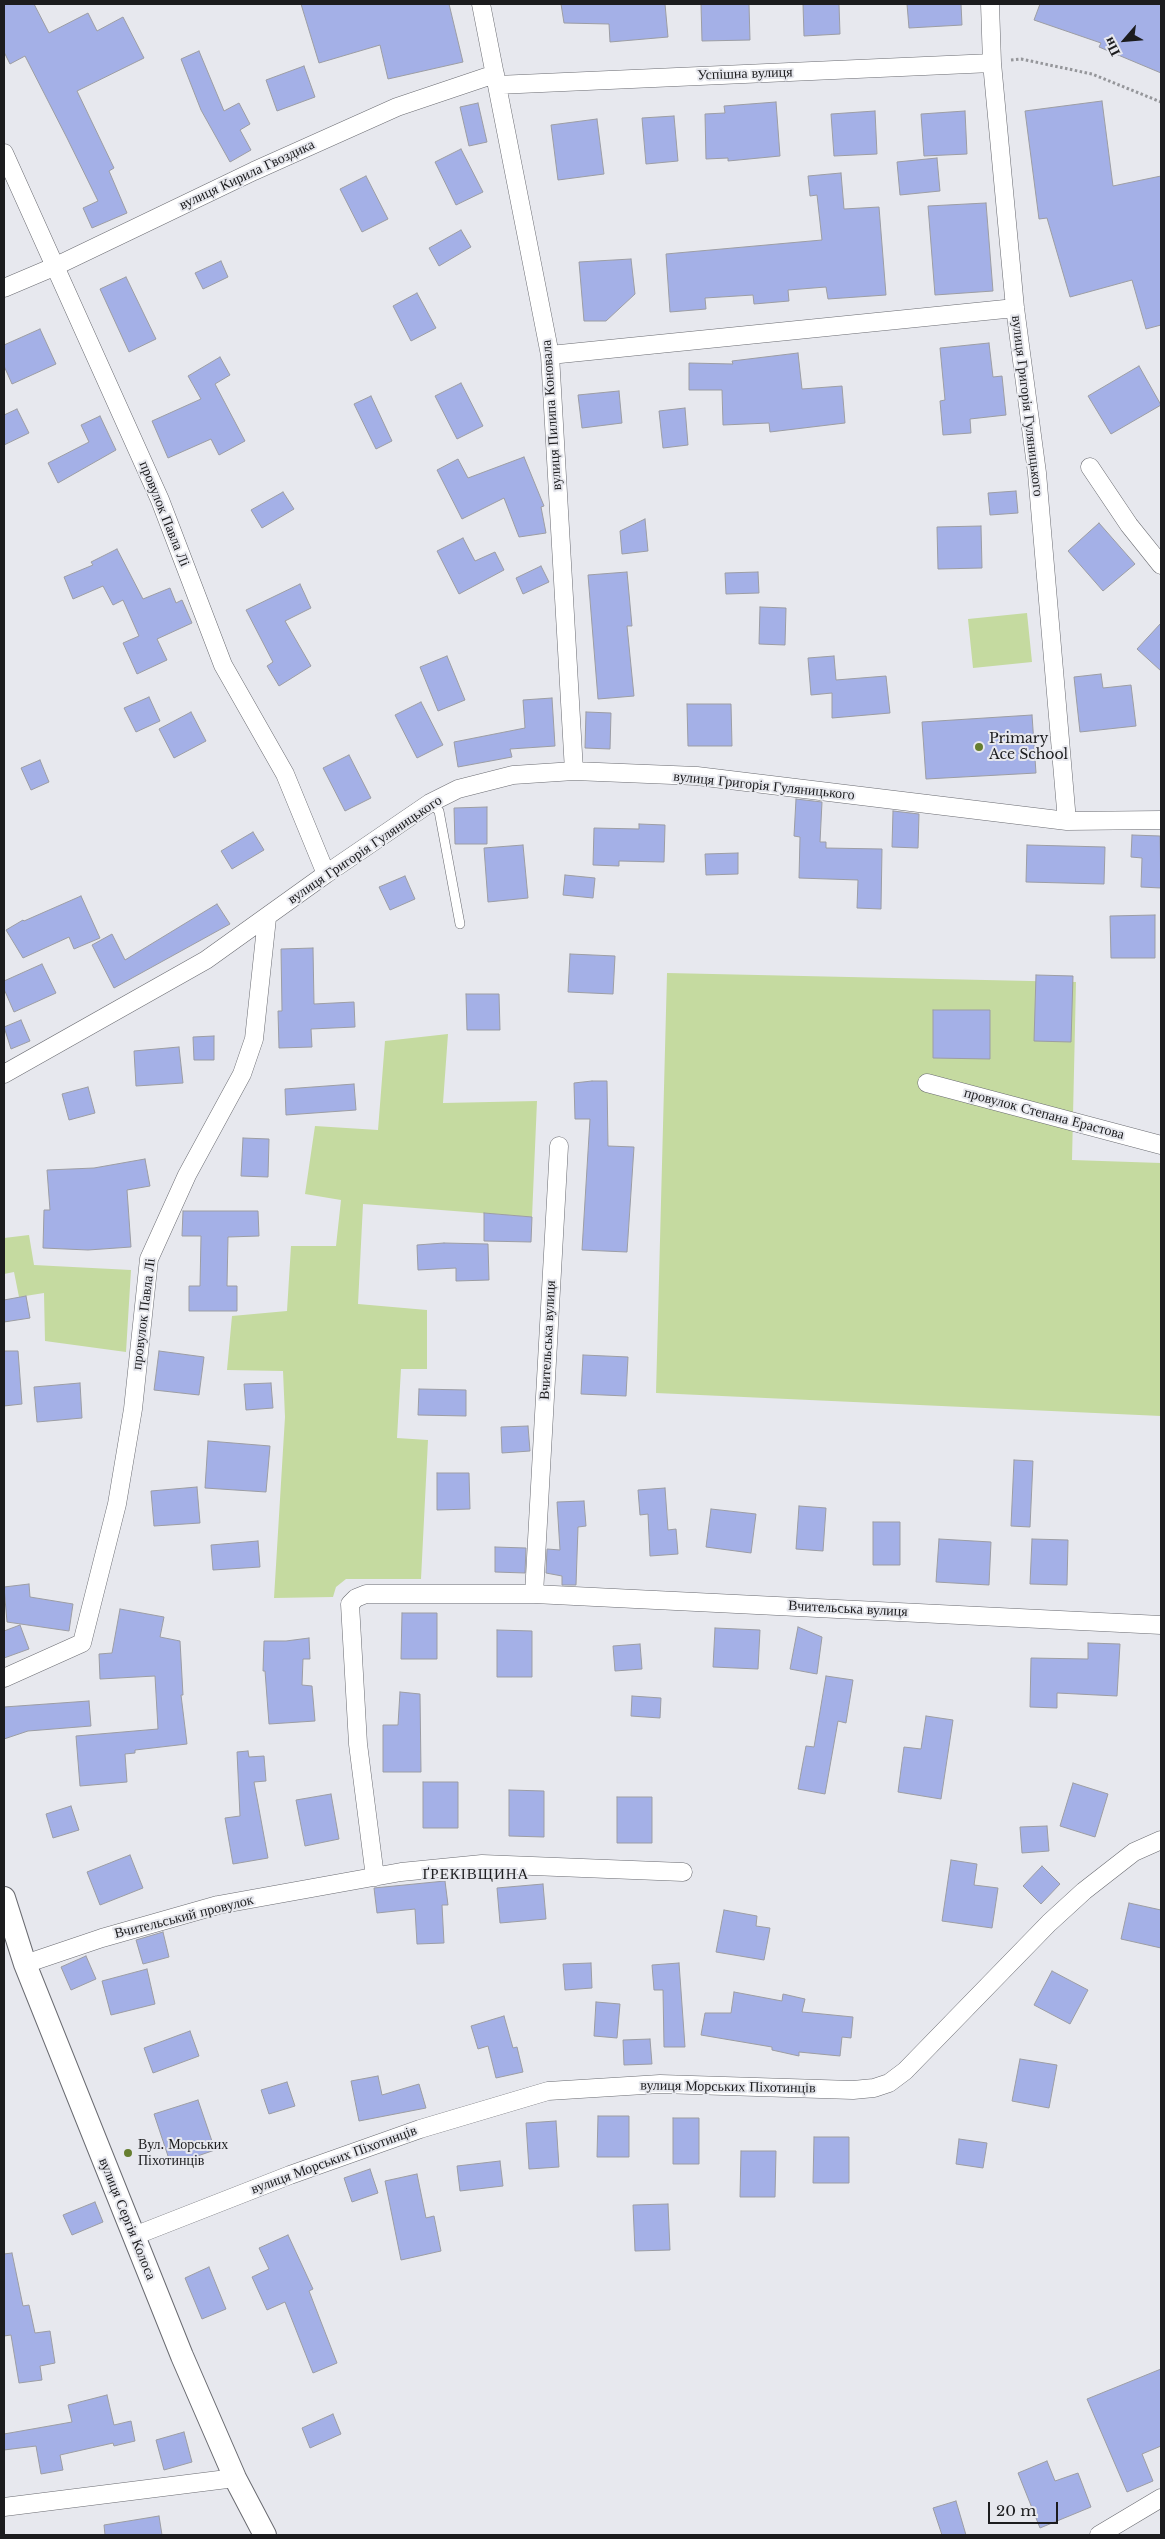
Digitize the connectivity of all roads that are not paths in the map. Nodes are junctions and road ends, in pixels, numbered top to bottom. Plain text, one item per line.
1 (481, 4) edge
2 (990, 4) edge
3 (992, 63) junction
4 (496, 79) junction
5 (4, 153) edge
6 (56, 266) junction
7 (4, 288) edge
8 (1015, 308) junction
9 (550, 355) junction
10 (1090, 467) dead end
11 (1161, 565) edge
12 (574, 771) junction
13 (430, 803) junction
14 (1161, 820) edge
15 (1067, 821) junction
16 (326, 874) junction
17 (267, 918) junction
18 (460, 924) dead end
19 (4, 1074) edge
20 (927, 1083) dead end
21 (1161, 1145) edge
22 (559, 1146) dead end
23 (534, 1594) junction
24 (1161, 1624) edge
25 (4, 1678) edge
26 (1161, 1840) edge
27 (683, 1872) dead end
28 (375, 1877) junction
29 (4, 1898) edge
30 (25, 1964) junction
31 (134, 2236) junction
32 (234, 2478) junction
33 (1161, 2498) edge
34 (4, 2507) edge
35 (264, 2535) edge
36 (1099, 2535) edge

1 - 4 street, вулиця Пилипа Коновала
2 - 3 street
3 - 4 street, Успішна вулиця
3 - 8 street
4 - 6 street, вулиця Кирила Гвоздика
4 - 9 street, вулиця Пилипа Коновала
5 - 6 street, провулок Павла Лі
6 - 7 street, вулиця Кирила Гвоздика
6 - 16 street, провулок Павла Лі
8 - 9 street, вулиця Григорія Гуляницького
8 - 15 street, вулиця Григорія Гуляницького
9 - 12 street, вулиця Пилипа Коновала
10 - 11 street
12 - 13 street, вулиця Григорія Гуляницького
12 - 15 street, вулиця Григорія Гуляницького
13 - 16 street, вулиця Григорія Гуляницького
13 - 18 lane
14 - 15 street, вулиця Григорія Гуляницького
16 - 17 street, вулиця Григорія Гуляницького
17 - 19 street, вулиця Григорія Гуляницького
17 - 25 street, провулок Павла Лі
20 - 21 street, провулок Степана Ерастова
22 - 23 street, Вчительська вулиця
23 - 24 street, Вчительська вулиця
23 - 28 street, Вчительська вулиця
26 - 31 street, вулиця Морських Піхотинців
27 - 28 street, Вчительський провулок
28 - 30 street, Вчительський провулок
29 - 30 street, вулиця Сергія Колоса
30 - 31 street, вулиця Сергія Колоса
31 - 32 street, вулиця Сергія Колоса
32 - 34 street
32 - 35 street, вулиця Сергія Колоса
33 - 36 street

